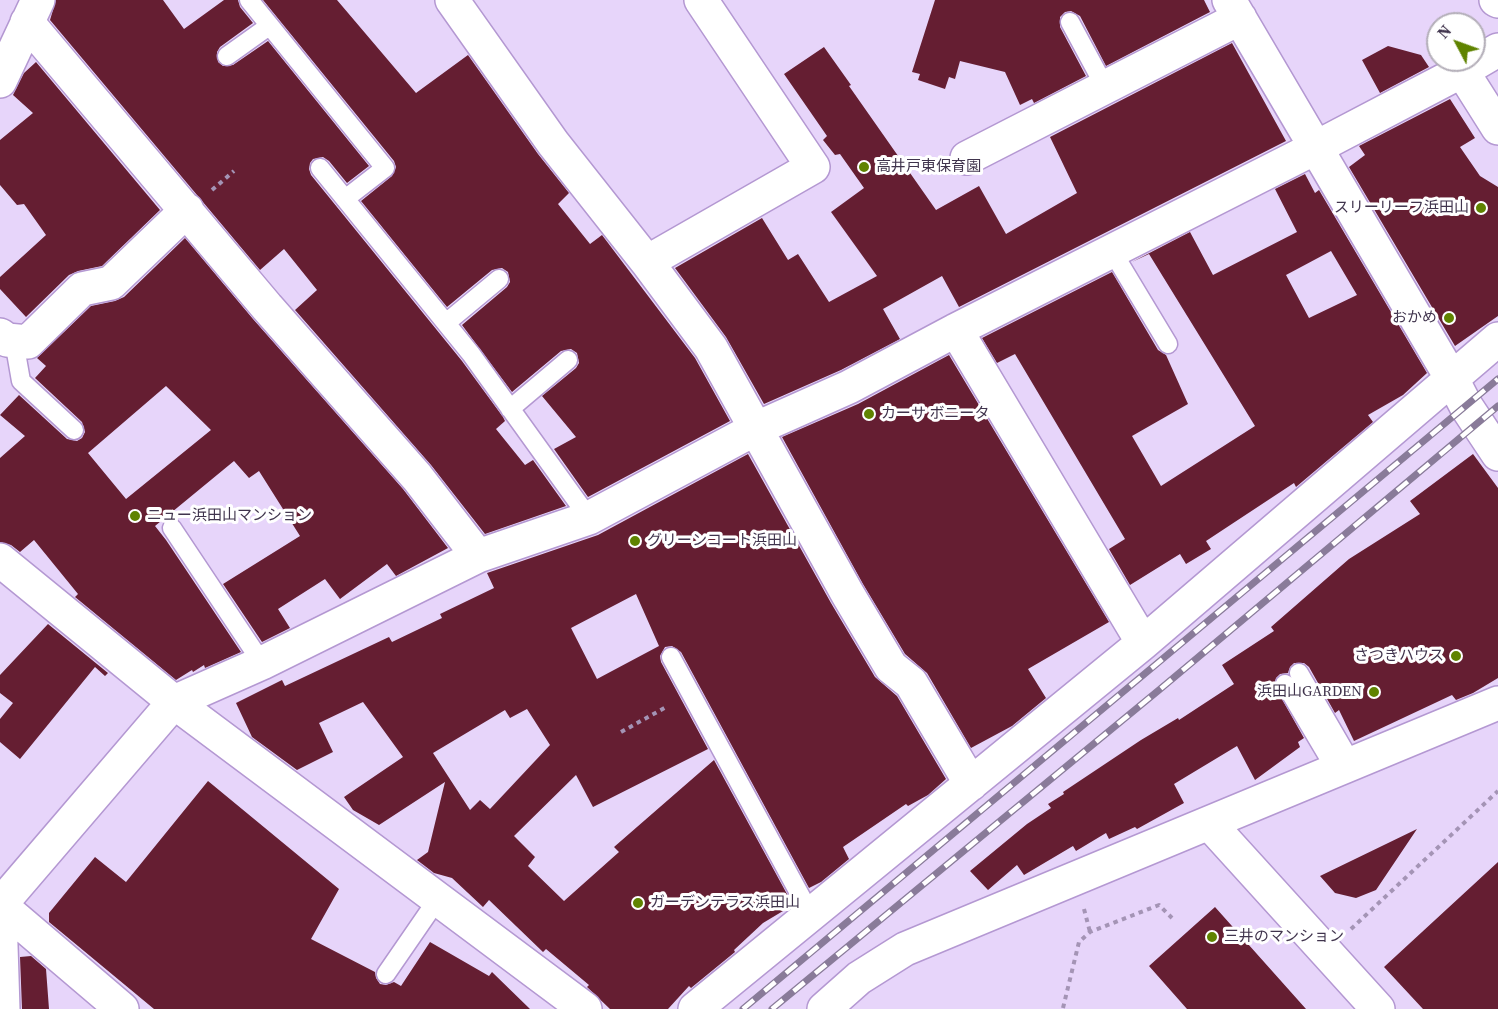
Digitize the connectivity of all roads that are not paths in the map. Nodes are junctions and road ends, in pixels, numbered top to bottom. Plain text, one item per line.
1 (249, 0) edge
2 (452, 0) edge
3 (701, 0) edge
4 (1234, 9) edge
5 (32, 11) edge
6 (1070, 22) dead end
7 (269, 26) junction
8 (227, 56) dead end
9 (1458, 72) edge
10 (1463, 72) edge
11 (0, 81) edge
12 (1105, 87) junction
13 (1498, 128) edge
14 (1317, 147) junction
15 (967, 158) dead end
16 (320, 168) dead end
17 (345, 199) junction
18 (187, 210) junction
19 (1112, 251) junction
20 (647, 262) junction
21 (499, 279) dead end
22 (446, 323) junction
23 (956, 330) junction
24 (7, 338) edge
25 (1498, 339) edge
26 (1168, 344) dead end
27 (568, 360) dead end
28 (1452, 379) junction
29 (510, 409) junction
30 (757, 428) junction
31 (74, 430) dead end
32 (1496, 448) edge
33 (589, 518) junction
34 (172, 528) dead end
35 (478, 556) junction
36 (0, 560) edge
37 (1143, 643) junction
38 (671, 657) dead end
39 (262, 663) junction
40 (1292, 678) dead end
41 (174, 702) junction
42 (1498, 703) edge
43 (1344, 767) junction
44 (971, 784) junction
45 (1209, 823) junction
46 (437, 900) junction
47 (0, 905) edge
48 (0, 914) edge
49 (811, 915) junction
50 (386, 974) dead end
51 (3, 1009) edge
52 (122, 1009) edge
53 (585, 1009) edge
54 (695, 1009) edge
55 (824, 1009) edge
56 (1378, 1009) edge

1 - 7 lane
2 - 20 street
3 - 20 street
4 - 12 street
4 - 14 street
5 - 11 street
5 - 18 street
6 - 12 lane
7 - 8 lane
7 - 17 lane
9 - 14 street
10 - 13 street
12 - 15 street
14 - 19 street
14 - 28 street
16 - 17 lane
17 - 22 lane
18 - 24 street
18 - 35 street
19 - 23 street
19 - 26 lane
20 - 30 street
21 - 22 lane
22 - 29 lane
23 - 30 street
23 - 37 street
24 - 31 lane
25 - 28 street
27 - 29 lane
28 - 32 street
28 - 37 street
29 - 33 lane
30 - 33 street
30 - 44 street
33 - 35 street
34 - 39 lane
35 - 39 street
36 - 41 street
37 - 44 street
38 - 49 lane
39 - 41 street
40 - 43 lane
41 - 46 street
41 - 47 street
42 - 43 street
43 - 45 street
44 - 49 street
45 - 55 street
45 - 56 street
46 - 50 lane
46 - 53 street
47 - 52 street
48 - 51 street
49 - 54 street

